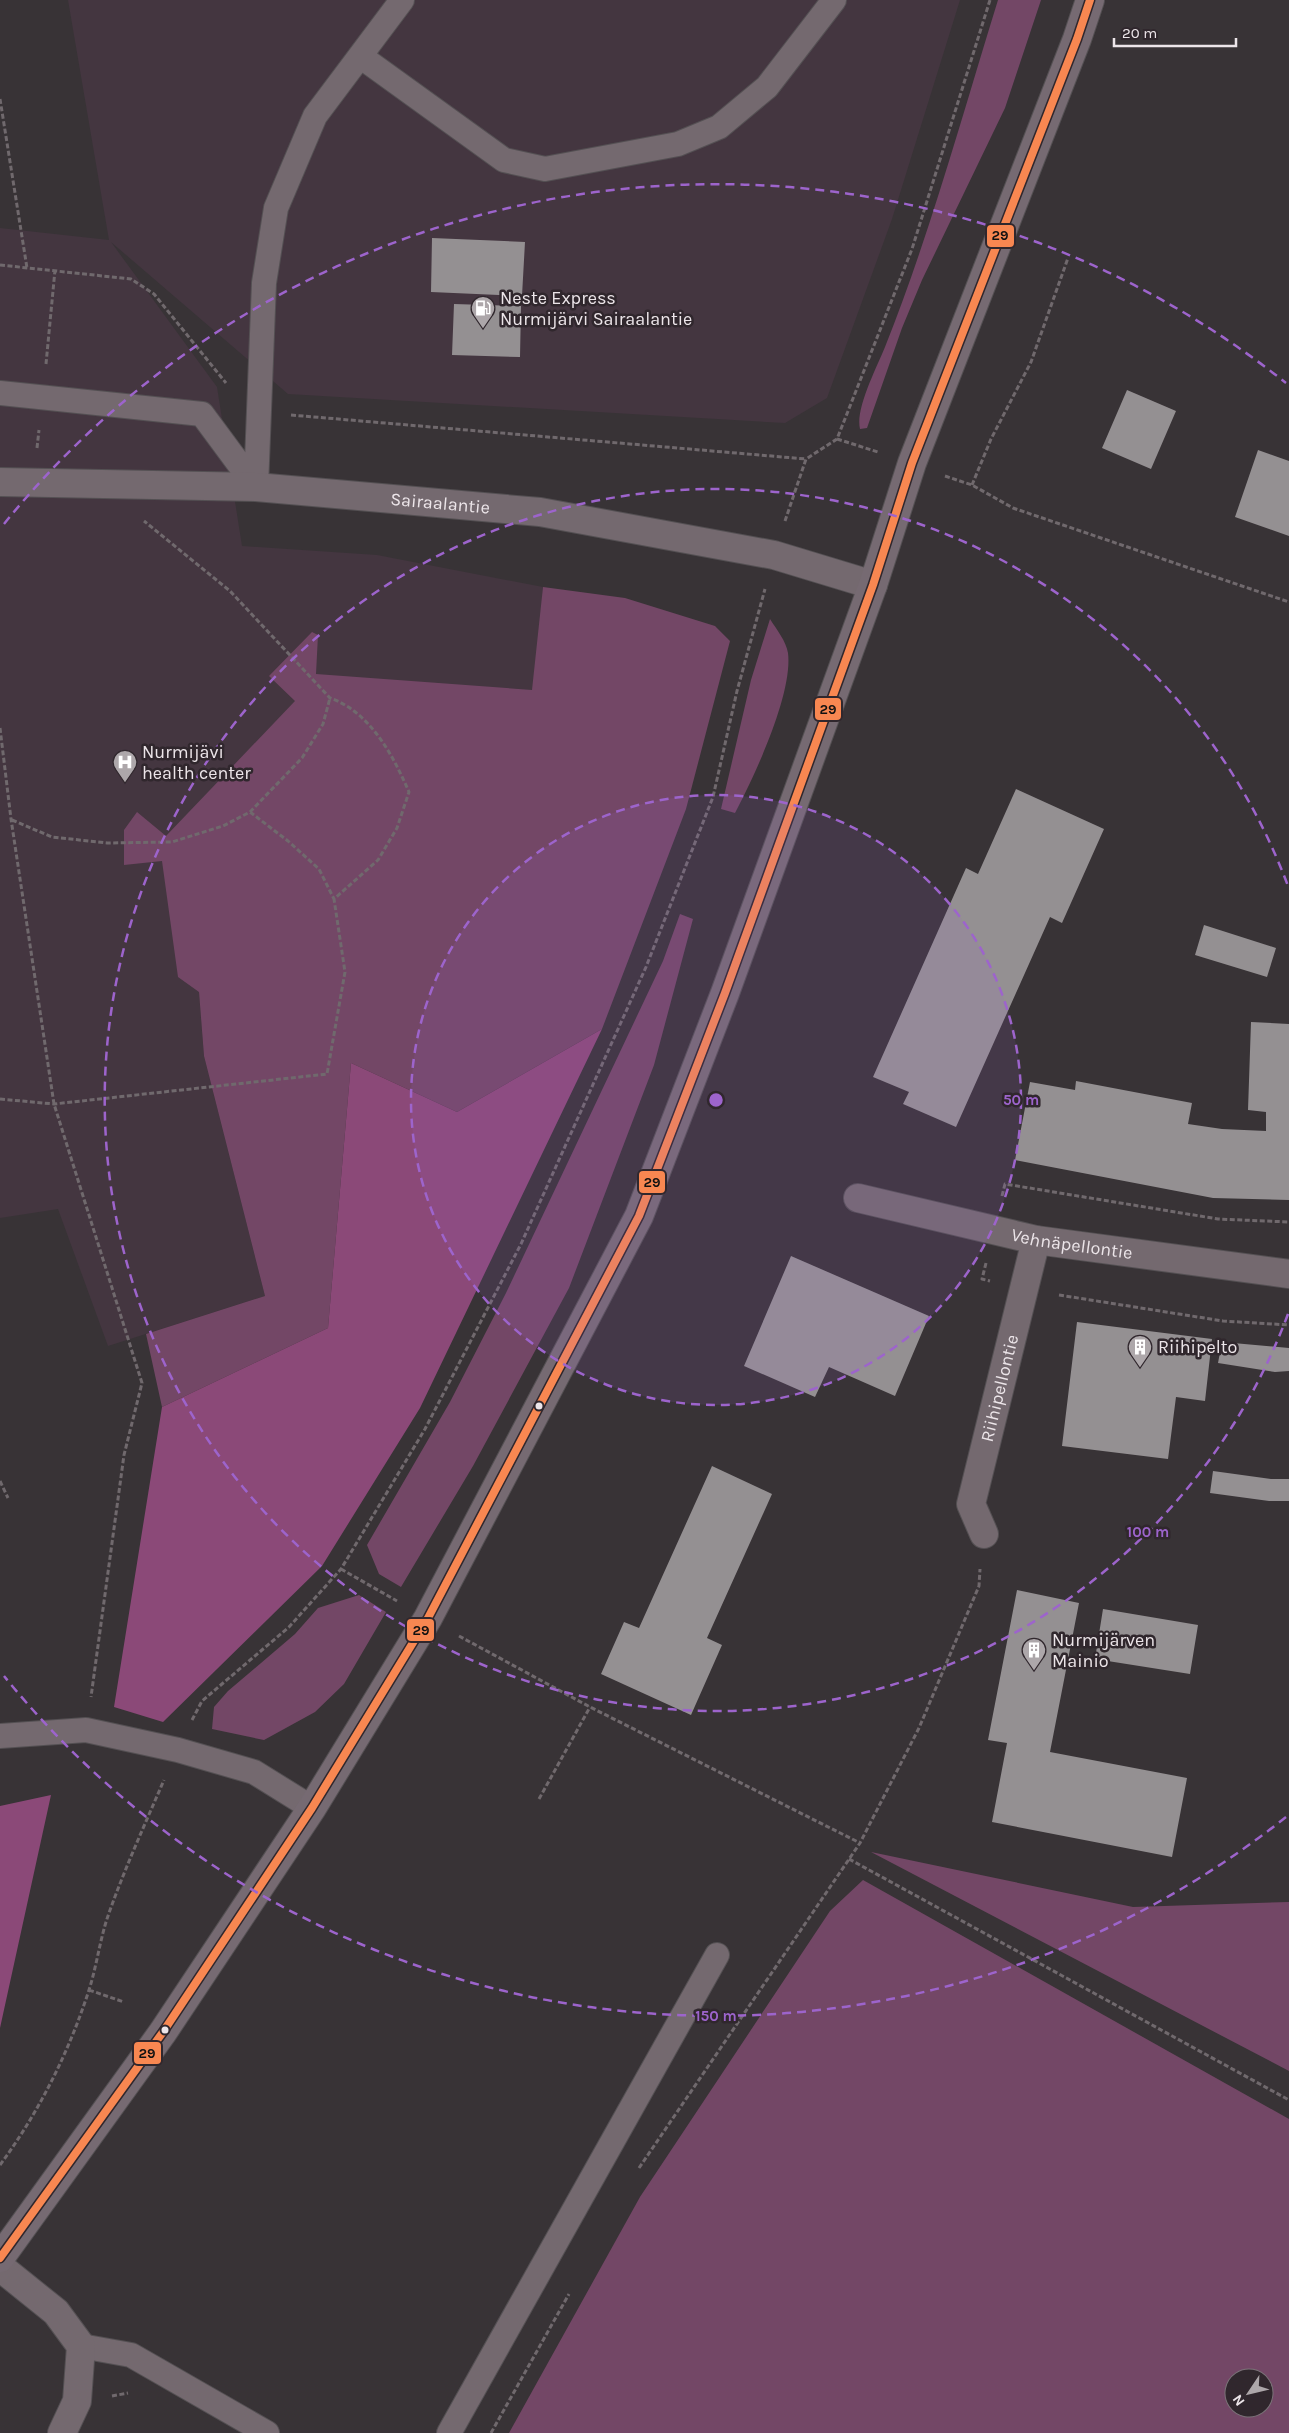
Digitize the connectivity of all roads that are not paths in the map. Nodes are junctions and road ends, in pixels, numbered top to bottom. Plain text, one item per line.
1 (402, 0) edge
2 (834, 0) edge
3 (1090, 0) edge
4 (360, 56) junction
5 (0, 393) edge
6 (10, 482) edge
7 (256, 487) junction
8 (873, 585) junction
9 (858, 1198) dead end
10 (1036, 1240) junction
11 (1289, 1274) edge
12 (984, 1534) road end
13 (0, 1736) edge
14 (312, 1808) junction
15 (717, 1955) dead end
16 (0, 2258) edge
17 (0, 2267) edge
18 (81, 2346) junction
19 (62, 2433) edge
20 (267, 2433) edge
21 (449, 2433) edge

1 - 4 lane
2 - 4 lane
3 - 8 main road
4 - 7 lane
5 - 7 lane
6 - 7 street, Sairaalantie
7 - 8 street, Sairaalantie
8 - 14 main road
9 - 10 street, Vehnäpellontie
10 - 11 street, Vehnäpellontie
10 - 12 street, Riihipellontie
13 - 14 lane
14 - 16 main road
15 - 21 lane
17 - 18 street
18 - 19 street
18 - 20 lane

